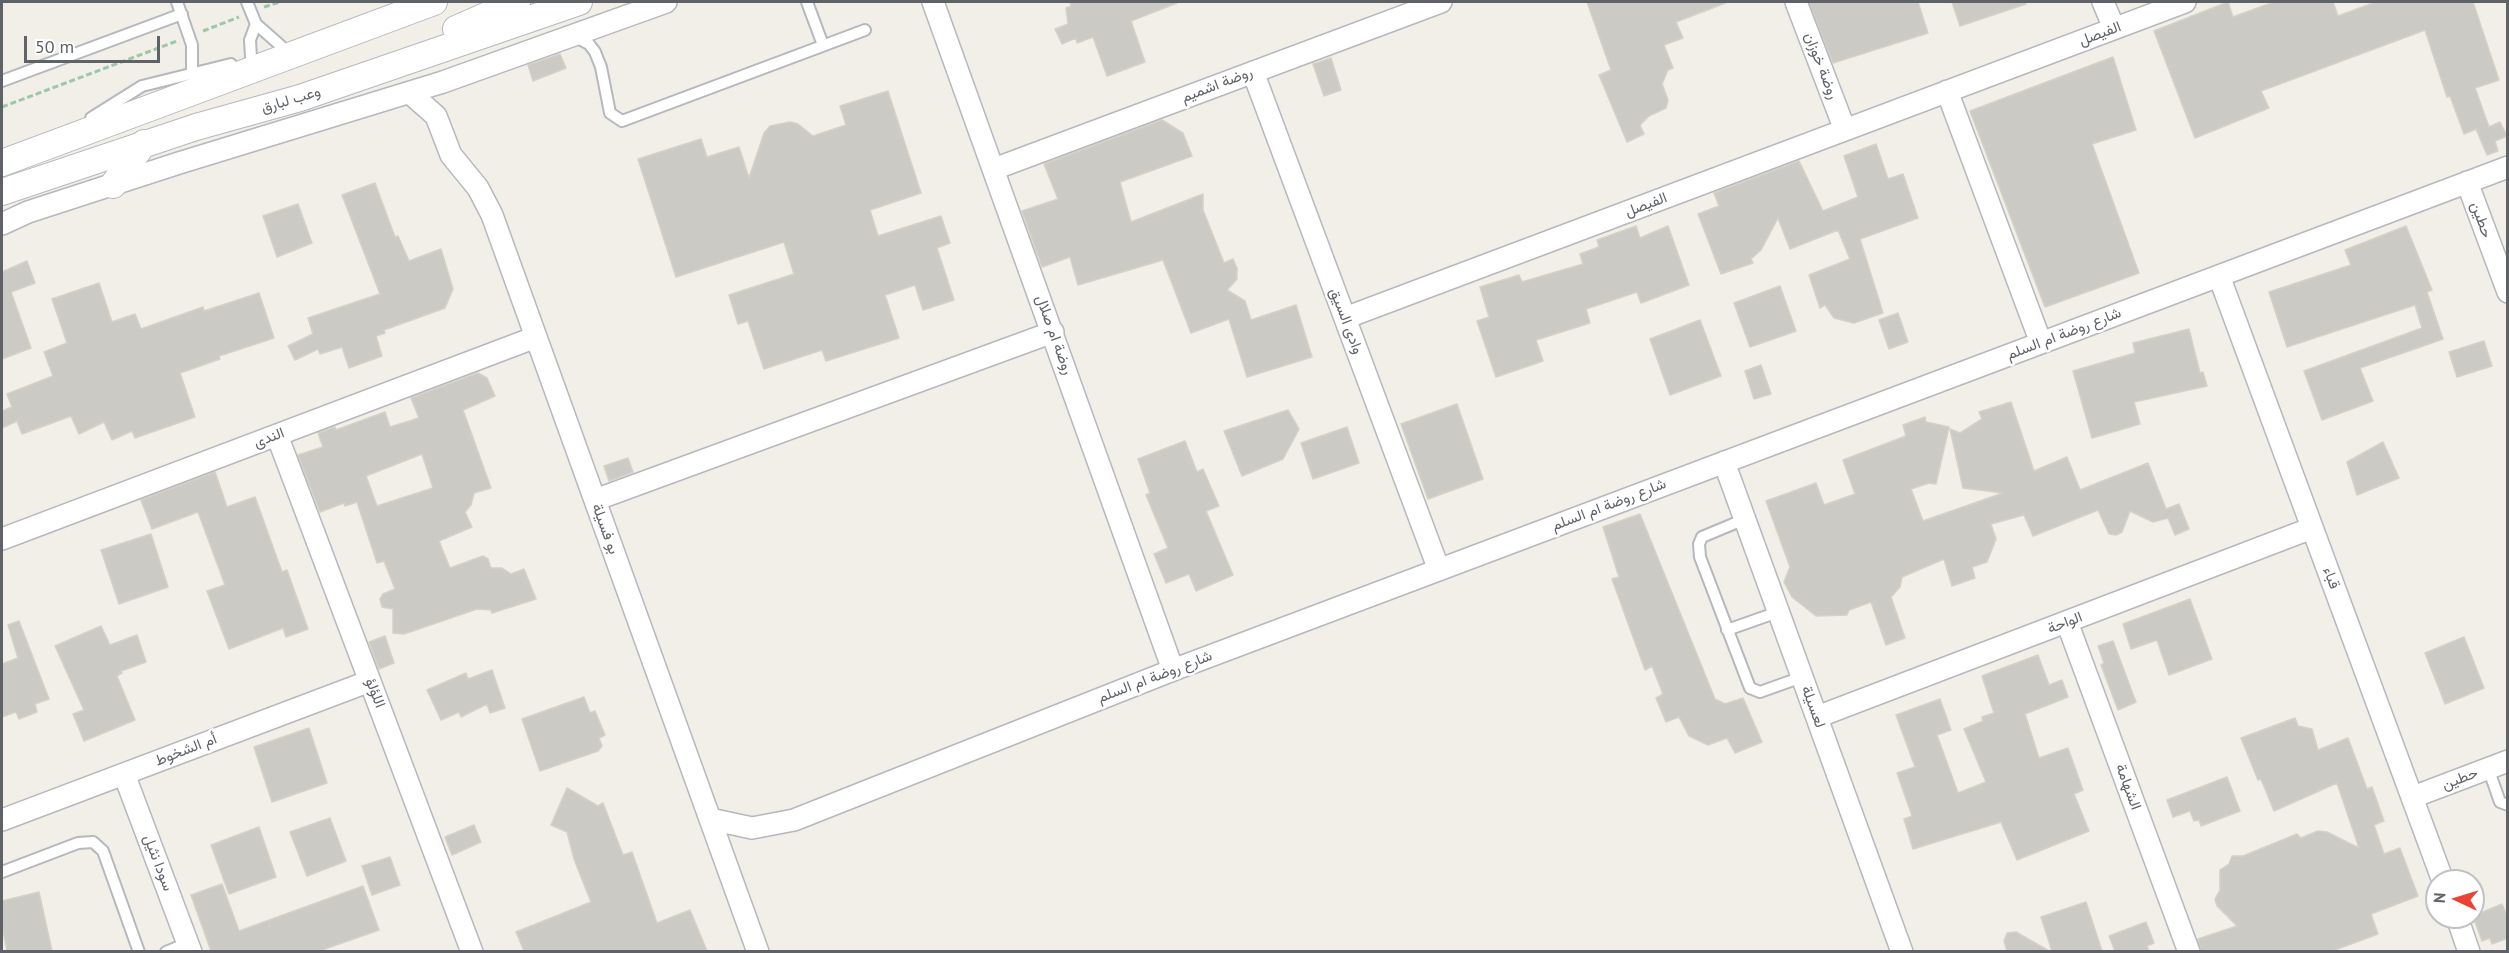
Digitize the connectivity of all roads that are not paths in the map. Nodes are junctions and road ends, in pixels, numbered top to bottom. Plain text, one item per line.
1 (177, 2) edge
2 (434, 2) edge
3 (517, 2) edge
4 (579, 2) edge
5 (666, 2) edge
6 (807, 2) edge
7 (933, 2) edge
8 (1441, 2) edge
9 (1796, 2) edge
10 (2103, 2) edge
11 (2185, 2) edge
12 (249, 7) edge
13 (1410, 7) edge
14 (182, 14) junction
15 (256, 24) junction
16 (2114, 28) junction
17 (865, 30) dead end
18 (571, 35) junction
19 (823, 45) junction
20 (271, 49) junction
21 (383, 71) junction
22 (1253, 72) junction
23 (192, 74) junction
24 (2, 81) edge
25 (443, 82) junction
26 (1947, 91) junction
27 (410, 93) junction
28 (436, 116) junction
29 (1845, 130) junction
30 (144, 144) junction
31 (2, 151) edge
32 (2, 162) edge
33 (2508, 167) edge
34 (993, 169) junction
35 (2467, 182) junction
36 (112, 185) junction
37 (2, 192) edge
38 (2, 224) edge
39 (2219, 276) junction
40 (2508, 291) edge
41 (1345, 318) junction
42 (1053, 332) junction
43 (536, 337) junction
44 (2041, 343) junction
45 (277, 435) junction
46 (1724, 462) junction
47 (595, 500) junction
48 (1744, 519) junction
49 (2312, 528) junction
50 (2, 539) edge
51 (1439, 570) junction
52 (1778, 612) junction
53 (2067, 622) junction
54 (1727, 630) junction
55 (1173, 670) junction
56 (1802, 677) junction
57 (370, 681) junction
58 (1817, 717) junction
59 (2498, 765) edge
60 (124, 774) junction
61 (2413, 797) junction
62 (2508, 805) edge
63 (711, 819) junction
64 (2, 820) edge
65 (2440, 869) edge
66 (2, 872) edge
67 (2461, 929) edge
68 (189, 947) edge
69 (139, 951) edge
70 (166, 951) edge
71 (472, 951) edge
72 (758, 951) edge
73 (1902, 951) edge
74 (2189, 951) edge
75 (2469, 951) edge

1 - 14 lane
2 - 32 street
3 - 21 street
4 - 21 street, وعب لبارق
5 - 18 street
6 - 19 lane
7 - 34 street, روضة ام صلال
8 - 13 street, روضة اشميم
9 - 29 street, روضة خوزان
10 - 16 street
11 - 16 street, الفيصل
12 - 15 lane
13 - 22 street, روضة اشميم
14 - 23 lane
14 - 24 lane
15 - 20 lane
15 - 20 lane
16 - 26 street, الفيصل
17 - 19 lane
18 - 19 lane
18 - 25 street
20 - 23 lane
21 - 30 street, وعب لبارق
22 - 34 street, روضة اشميم
22 - 41 street, وادى السيق
23 - 31 lane
25 - 27 street
25 - 28 street
26 - 29 street, الفيصل
26 - 44 street
27 - 28 street, بو فسيلة
27 - 36 street
28 - 43 street, بو فسيلة
29 - 41 street, الفيصل
30 - 36 street
30 - 37 street, وعب لبارق
33 - 35 street, شارع روضة ام السلم
34 - 42 street, روضة ام صلال
35 - 39 street, شارع روضة ام السلم
35 - 40 street, حطين
36 - 38 street
39 - 44 street, شارع روضة ام السلم
39 - 49 street, قباء
41 - 51 street, وادى السيق
42 - 47 street
42 - 55 street, روضة ام صلال
43 - 45 street, الندى
43 - 47 street, بو فسيلة
44 - 46 street, شارع روضة ام السلم
45 - 50 street, الندى
45 - 57 street, اللؤلؤ
46 - 48 street, لعسيلة
46 - 51 street, شارع روضة ام السلم
47 - 63 street, بو فسيلة
48 - 52 street, لعسيلة
48 - 54 lane
49 - 53 street, الواحة
49 - 61 street, قباء
51 - 55 street, شارع روضة ام السلم
52 - 54 lane
52 - 56 street, لعسيلة
53 - 58 street, الواحة
53 - 74 street, الشهامة
54 - 56 lane
55 - 63 street, شارع روضة ام السلم
56 - 58 street, لعسيلة
57 - 60 street, أم الشخوط
57 - 71 street, اللؤلؤ
58 - 73 street, لعسيلة
59 - 61 street, حطين
59 - 62 lane
60 - 64 street, أم الشخوط
60 - 68 street, سودا نثيل
61 - 65 street, قباء
63 - 72 street, بو فسيلة
66 - 69 lane
67 - 75 street
68 - 70 lane

